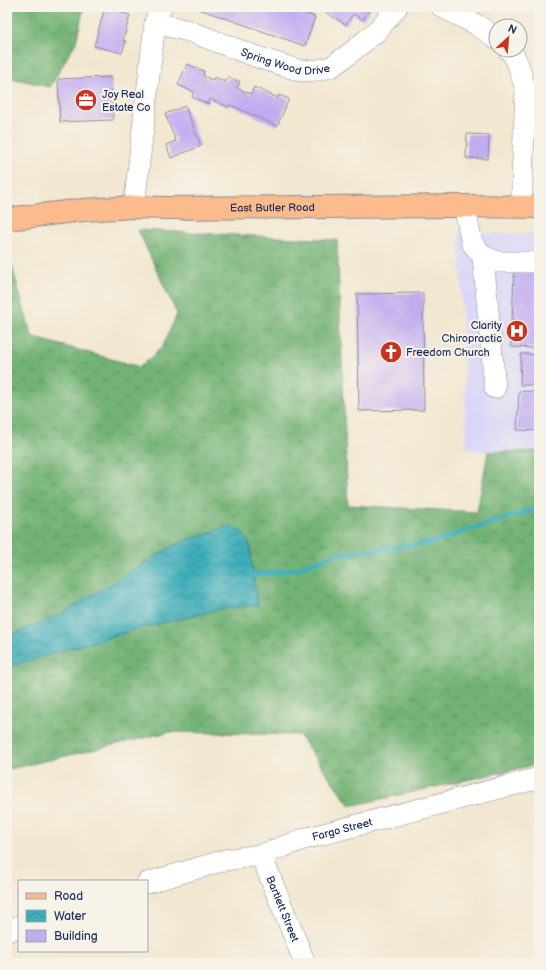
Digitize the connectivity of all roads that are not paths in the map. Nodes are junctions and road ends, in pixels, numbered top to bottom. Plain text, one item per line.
1 (397, 7) edge
2 (442, 7) edge
3 (158, 15) edge
4 (488, 33) edge
5 (515, 58) edge
6 (464, 206) junction
7 (531, 206) edge
8 (134, 207) junction
9 (7, 219) edge
10 (483, 256) junction
11 (539, 262) edge
12 (495, 388) dead end
13 (539, 778) edge
14 (261, 855) junction
15 (148, 883) edge
16 (18, 926) edge
17 (7, 931) edge
18 (305, 963) edge

1 - 3 street, Spring Wood Drive
2 - 4 street
3 - 8 street
5 - 7 street
6 - 7 main road, East Butler Road
6 - 8 main road, East Butler Road
6 - 10 street
8 - 9 main road, East Butler Road
10 - 11 street
10 - 12 street
13 - 14 street, Fargo Street
14 - 15 street, Fargo Street
14 - 18 street, Bartlett Street
16 - 17 street

